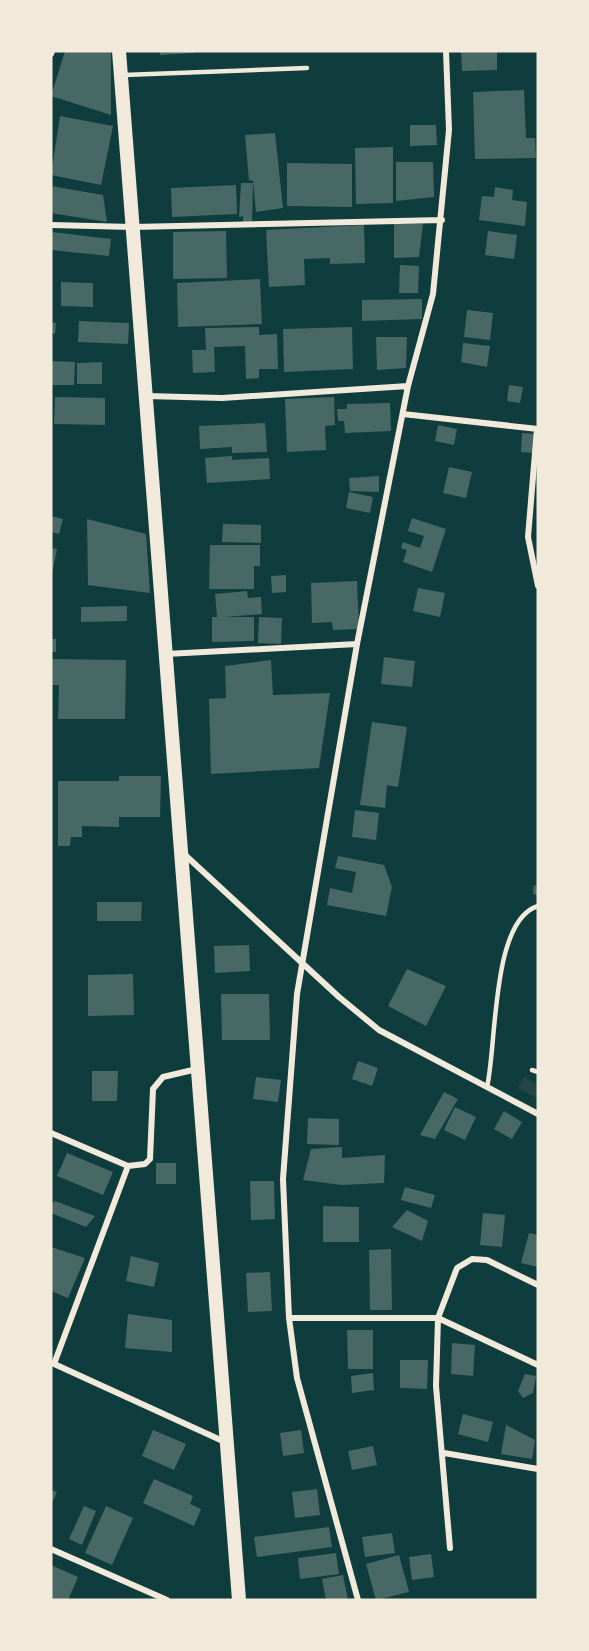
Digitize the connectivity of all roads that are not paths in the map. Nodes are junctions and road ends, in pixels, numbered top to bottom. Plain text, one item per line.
1 (119, 51) edge
2 (446, 51) edge
3 (307, 68) dead end
4 (121, 75) junction
5 (442, 220) junction
6 (51, 225) edge
7 (133, 227) junction
8 (408, 386) junction
9 (146, 396) junction
10 (403, 414) junction
11 (537, 429) edge
12 (538, 586) edge
13 (357, 644) junction
14 (166, 654) junction
15 (181, 851) junction
16 (538, 906) edge
17 (303, 961) junction
18 (197, 1069) junction
19 (532, 1070) dead end
20 (538, 1072) edge
21 (487, 1087) junction
22 (538, 1114) edge
23 (51, 1133) edge
24 (128, 1166) junction
25 (538, 1285) edge
26 (289, 1318) junction
27 (438, 1318) junction
28 (52, 1364) edge
29 (538, 1365) edge
30 (225, 1442) junction
31 (444, 1453) junction
32 (538, 1469) edge
33 (450, 1548) dead end
34 (51, 1549) edge
35 (167, 1600) edge
36 (238, 1600) edge
37 (358, 1600) edge

1 - 4 highway
2 - 5 street
3 - 4 lane
4 - 7 highway
5 - 7 street
5 - 8 street
6 - 7 street
7 - 9 highway
8 - 9 street
8 - 10 street
9 - 14 highway
10 - 11 street
10 - 13 street
11 - 12 street
13 - 14 street
13 - 17 street
14 - 15 highway
15 - 17 street
15 - 18 highway
16 - 21 lane
17 - 21 street
17 - 26 street
18 - 24 street
18 - 30 highway
19 - 20 lane
21 - 22 street
23 - 24 street
24 - 28 street
25 - 27 street
26 - 27 street
26 - 37 street
27 - 29 street
27 - 31 street
28 - 30 street
30 - 36 highway
31 - 32 street
31 - 33 street
34 - 35 street

